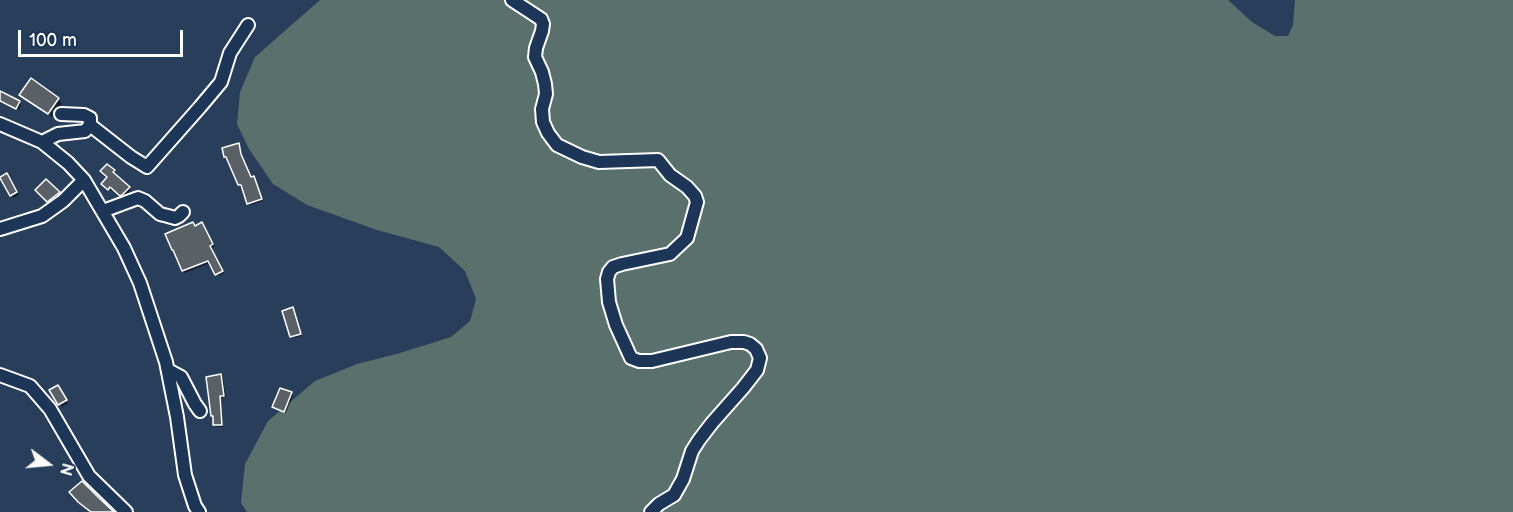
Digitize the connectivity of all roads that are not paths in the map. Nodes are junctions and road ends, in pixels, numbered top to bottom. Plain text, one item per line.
1 (512, 0) edge
2 (248, 25) dead end
3 (61, 114) dead end
4 (0, 124) edge
5 (90, 125) junction
6 (42, 142) junction
7 (84, 180) junction
8 (103, 211) junction
9 (183, 212) dead end
10 (0, 229) edge
11 (168, 370) junction
12 (0, 375) edge
13 (200, 411) dead end
14 (126, 512) edge
15 (199, 512) edge
16 (651, 512) edge

1 - 16 street
2 - 5 street
3 - 5 street
4 - 6 street
5 - 6 street
6 - 7 street
7 - 8 street
7 - 10 street
8 - 9 street
8 - 11 street
11 - 13 street
11 - 15 street
12 - 14 street

